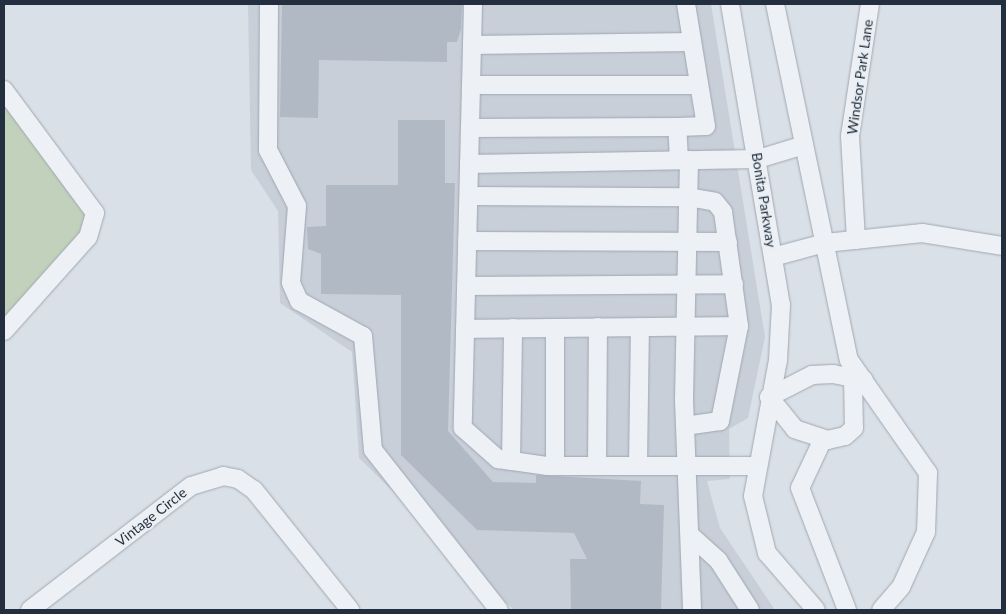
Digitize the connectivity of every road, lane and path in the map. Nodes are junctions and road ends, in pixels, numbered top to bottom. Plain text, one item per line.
1 (269, 4) edge
2 (474, 4) edge
3 (686, 4) edge
4 (730, 4) edge
5 (775, 4) edge
6 (870, 4) edge
7 (692, 42) junction
8 (472, 45) junction
9 (699, 84) junction
10 (471, 85) junction
11 (4, 90) edge
12 (677, 127) junction
13 (470, 128) junction
14 (804, 145) junction
15 (684, 160) junction
16 (758, 160) junction
17 (469, 164) junction
18 (469, 196) junction
19 (688, 197) junction
20 (856, 240) junction
21 (467, 241) junction
22 (687, 241) junction
23 (728, 242) junction
24 (825, 243) junction
25 (1002, 246) edge
26 (774, 257) junction
27 (686, 284) junction
28 (734, 284) junction
29 (466, 286) junction
30 (685, 326) junction
31 (739, 326) junction
32 (598, 327) junction
33 (640, 327) junction
34 (465, 328) junction
35 (513, 328) junction
36 (555, 328) junction
37 (4, 331) edge
38 (858, 379) junction
39 (769, 397) junction
40 (686, 426) junction
41 (823, 439) junction
42 (511, 461) junction
43 (687, 465) junction
44 (555, 466) junction
45 (597, 466) junction
46 (638, 466) junction
47 (757, 466) junction
48 (690, 535) junction
49 (30, 610) edge
50 (350, 610) edge
51 (499, 610) edge
52 (692, 610) edge
53 (750, 610) edge
54 (816, 610) edge
55 (847, 610) edge
56 (881, 610) edge

1 - 51 street
2 - 8 street
3 - 7 street
4 - 16 street, Bonita Parkway
5 - 14 street
6 - 20 street, Windsor Park Lane
7 - 8 street
7 - 9 street
8 - 10 street
9 - 10 street
9 - 12 street
10 - 13 street
11 - 37 street
12 - 13 street
12 - 15 street
13 - 17 street
14 - 16 street
14 - 24 street
15 - 16 street
15 - 17 street
15 - 19 street
16 - 26 street, Bonita Parkway
17 - 18 street
18 - 19 street
18 - 21 street
19 - 22 street
19 - 23 street
20 - 24 street
20 - 25 street
21 - 22 street
21 - 29 street
22 - 23 street
22 - 27 street
23 - 28 street
24 - 26 street
24 - 38 street
26 - 39 street, Bonita Parkway
27 - 28 street
27 - 29 street
27 - 30 street
28 - 31 street
29 - 34 street
30 - 31 street
30 - 33 street
30 - 40 street
31 - 40 street
32 - 33 street
32 - 36 street
32 - 45 street
33 - 46 street
34 - 35 street
34 - 42 street
35 - 36 street
35 - 42 street
36 - 44 street
38 - 39 street
38 - 41 street
38 - 56 street
39 - 41 street
39 - 47 street, Bonita Parkway
40 - 43 street
41 - 55 street
42 - 44 street
43 - 46 street
43 - 47 street
43 - 48 street
44 - 45 street
45 - 46 street
47 - 54 street, Bonita Parkway
48 - 52 street
48 - 53 street
49 - 50 street, Vintage Circle

